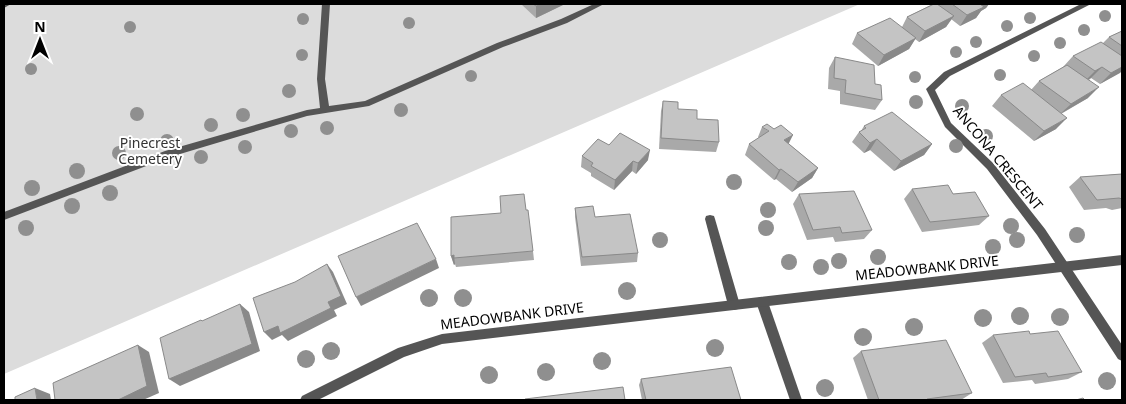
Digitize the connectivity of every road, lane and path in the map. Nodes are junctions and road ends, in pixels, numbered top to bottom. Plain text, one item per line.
1 (326, 4) edge
2 (600, 4) edge
3 (1087, 4) edge
4 (325, 110) junction
5 (4, 216) edge
6 (710, 220) dead end
7 (1122, 260) edge
8 (1064, 268) junction
9 (762, 302) junction
10 (734, 305) junction
11 (1122, 355) edge
12 (306, 400) edge
13 (796, 400) edge

1 - 4 street
2 - 4 street
3 - 8 street, ANCONA CRESCENT
4 - 5 street
6 - 10 street
7 - 8 street, MEADOWBANK DRIVE
8 - 9 street, MEADOWBANK DRIVE
8 - 11 street
9 - 10 street, MEADOWBANK DRIVE
9 - 13 street
10 - 12 street, MEADOWBANK DRIVE

